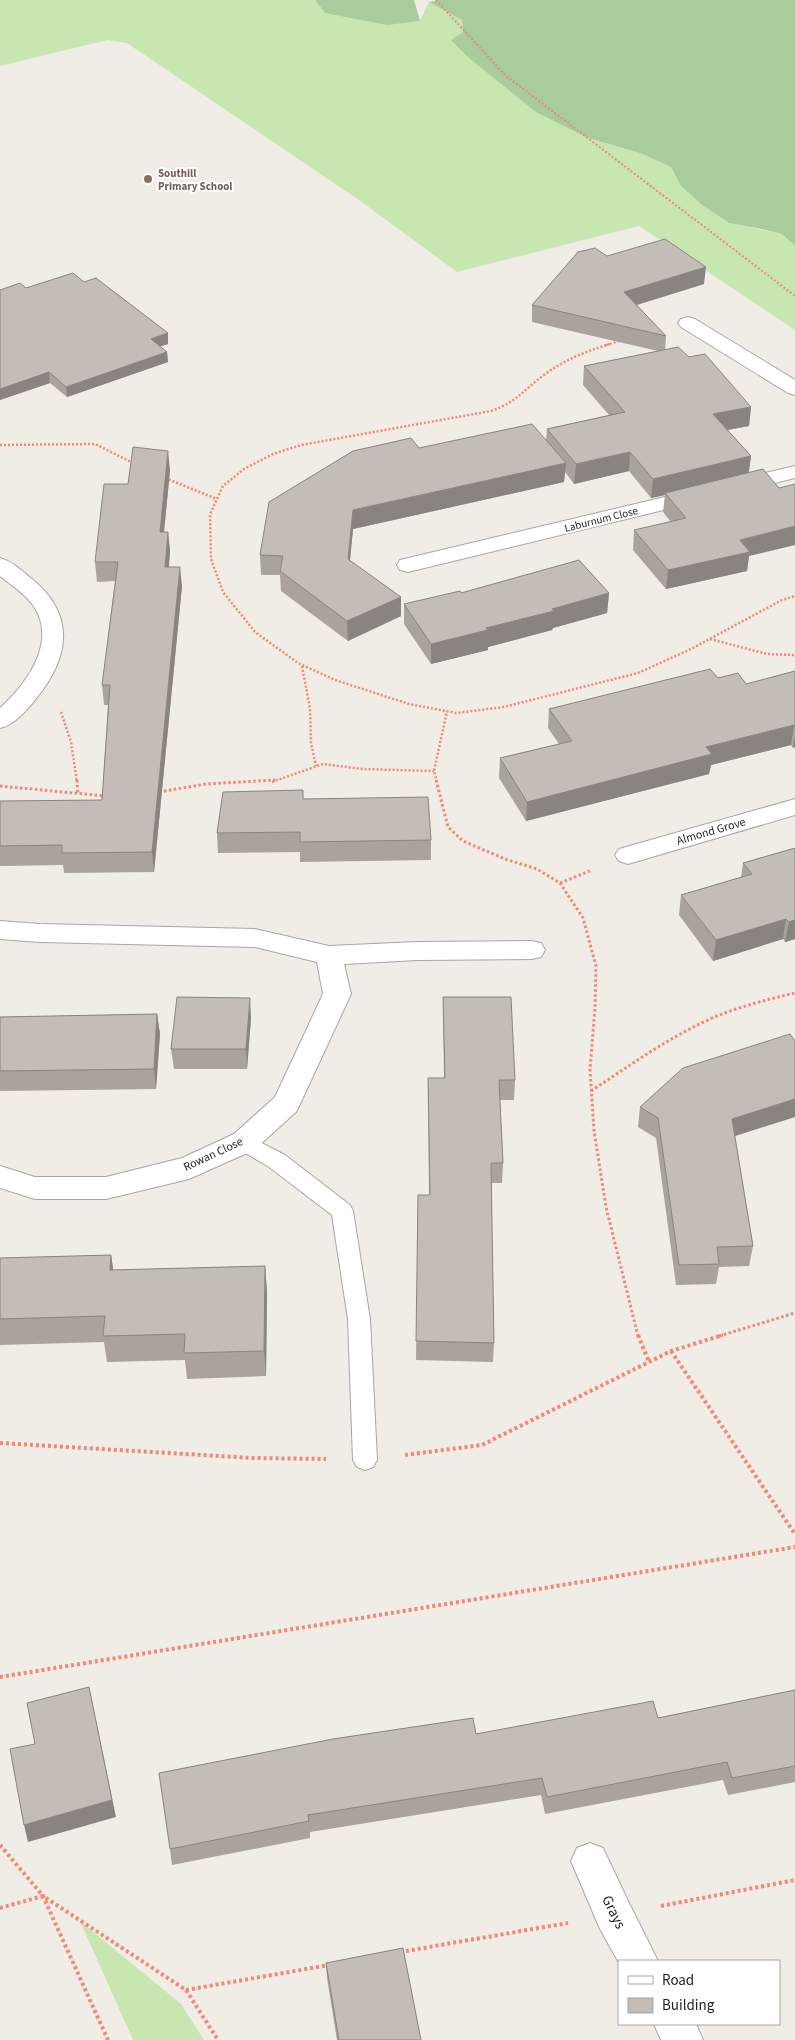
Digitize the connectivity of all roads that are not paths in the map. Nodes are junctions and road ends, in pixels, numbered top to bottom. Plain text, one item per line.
1 (688, 323) dead end
2 (795, 389) edge
3 (795, 472) edge
4 (0, 565) edge
5 (408, 565) dead end
6 (0, 721) edge
7 (795, 806) edge
8 (628, 855) dead end
9 (0, 930) edge
10 (532, 950) dead end
11 (329, 955) junction
12 (244, 1142) junction
13 (0, 1177) edge
14 (365, 1460) dead end
15 (590, 1861) dead end
16 (638, 1960) edge
17 (674, 2025) edge
18 (682, 2040) edge

1 - 2 street
3 - 5 street, Laburnum Close
4 - 6 street
7 - 8 street, Almond Grove
9 - 11 street
10 - 11 street
11 - 12 street, Rowan Close
12 - 13 street, Rowan Close
12 - 14 lane
15 - 16 street, Grays
17 - 18 street

